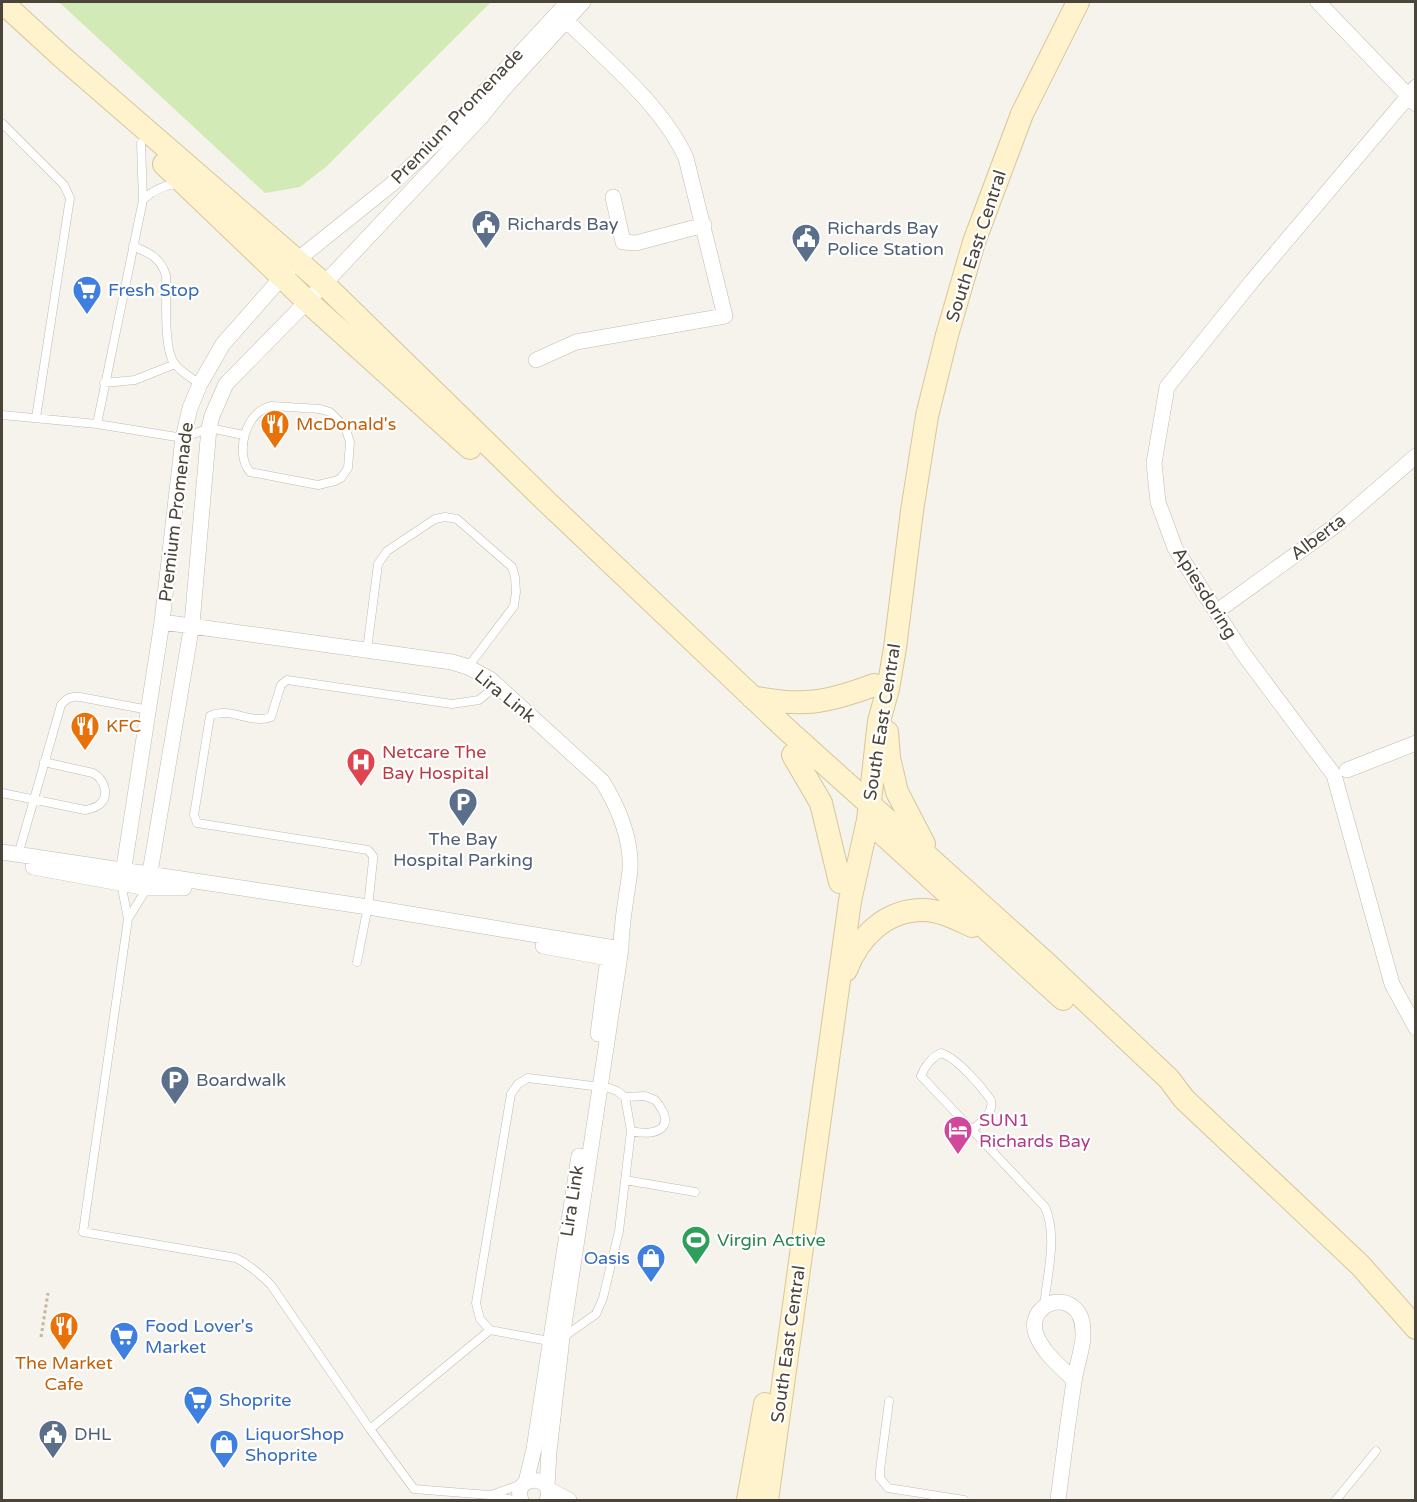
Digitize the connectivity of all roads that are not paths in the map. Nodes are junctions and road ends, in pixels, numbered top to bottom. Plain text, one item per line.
1 (2, 2) edge
2 (584, 2) edge
3 (1065, 2) edge
4 (1078, 2) edge
5 (1318, 2) edge
6 (564, 12) edge
7 (2, 14) edge
8 (1413, 95) edge
9 (2, 123) edge
10 (141, 143) junction
11 (184, 184) junction
12 (613, 197) dead end
13 (143, 200) junction
14 (704, 225) junction
15 (134, 246) junction
16 (290, 268) junction
17 (324, 284) junction
18 (307, 301) junction
19 (536, 360) dead end
20 (175, 364) junction
21 (104, 383) junction
22 (200, 384) junction
23 (2, 415) edge
24 (36, 418) junction
25 (97, 424) junction
26 (209, 428) junction
27 (244, 435) junction
28 (183, 438) junction
29 (1416, 456) edge
30 (1216, 612) junction
31 (162, 622) junction
32 (192, 624) junction
33 (367, 650) junction
34 (468, 667) junction
35 (497, 685) junction
36 (881, 687) junction
37 (752, 697) junction
38 (149, 710) junction
39 (1416, 743) edge
40 (793, 755) junction
41 (44, 762) junction
42 (1347, 770) dead end
43 (2, 793) edge
44 (32, 800) junction
45 (862, 806) junction
46 (2, 852) edge
47 (18, 855) junction
48 (932, 860) junction
49 (2, 862) edge
50 (122, 877) junction
51 (148, 881) junction
52 (840, 882) junction
53 (367, 912) junction
54 (128, 918) junction
55 (992, 936) junction
56 (614, 953) junction
57 (357, 962) dead end
58 (838, 996) junction
59 (1416, 1028) edge
60 (595, 1087) junction
61 (625, 1097) junction
62 (1184, 1099) junction
63 (974, 1129) junction
64 (631, 1131) junction
65 (625, 1180) junction
66 (695, 1192) dead end
67 (1044, 1306) junction
68 (1416, 1328) edge
69 (490, 1330) junction
70 (556, 1339) junction
71 (1074, 1380) junction
72 (889, 1401) dead end
73 (370, 1429) junction
74 (1376, 1451) dead end
75 (524, 1483) junction
76 (547, 1492) edge
77 (489, 1495) junction
78 (513, 1500) edge
79 (522, 1500) edge
80 (569, 1500) edge
81 (748, 1500) edge
82 (767, 1500) edge
83 (964, 1500) edge
84 (1058, 1500) edge
85 (1336, 1500) edge

1 - 16 street
2 - 6 street, Premium Promenade
3 - 36 street, South East Central
4 - 36 street, South East Central
5 - 8 street
6 - 14 street
6 - 16 street, Premium Promenade
6 - 17 street, Premium Promenade
7 - 10 street
8 - 30 street, Apiesdoring
9 - 24 lane
10 - 11 street
10 - 13 lane
11 - 13 lane
11 - 16 street
12 - 14 street
13 - 15 lane
14 - 19 street
15 - 20 lane
15 - 21 lane
16 - 17 street
16 - 18 street
16 - 22 street, Premium Promenade
17 - 18 street, Premium Promenade
17 - 37 street
18 - 26 street, Premium Promenade
18 - 40 street
20 - 21 lane
20 - 22 lane
21 - 25 lane
22 - 28 street, Premium Promenade
23 - 24 lane
24 - 25 lane
25 - 28 lane
26 - 27 lane
26 - 28 lane
26 - 32 street, Premium Promenade
27 - 27 lane
28 - 31 street, Premium Promenade
29 - 30 street, Alberta
30 - 59 street, Apiesdoring
31 - 32 street, Lira Link
31 - 38 street, Premium Promenade
32 - 33 street, Lira Link
32 - 51 street, Premium Promenade
33 - 34 street, Lira Link
33 - 34 lane
34 - 35 street, Lira Link
35 - 53 lane
35 - 56 street, Lira Link
36 - 37 street
36 - 45 street, South East Central
36 - 48 street
37 - 45 street
38 - 41 lane
38 - 50 street, Premium Promenade
39 - 42 street
40 - 45 street
40 - 52 street
41 - 44 lane
41 - 44 lane
43 - 44 lane
44 - 47 lane
45 - 48 street
45 - 52 street, South East Central
45 - 55 street
45 - 58 street, South East Central
46 - 47 street
47 - 50 street
48 - 62 street
49 - 50 street
50 - 51 street
50 - 54 lane
51 - 53 street
51 - 54 lane
52 - 81 street, South East Central
53 - 56 street
53 - 56 street
53 - 57 lane
54 - 73 lane
55 - 58 street
55 - 62 street
56 - 60 street, Lira Link
58 - 82 street, South East Central
60 - 61 lane
60 - 69 lane
60 - 70 street, Lira Link
61 - 64 lane
61 - 64 lane
62 - 68 street
63 - 63 lane
63 - 67 lane
64 - 65 lane
65 - 66 lane
65 - 70 lane
67 - 71 street
67 - 71 street
69 - 70 lane
69 - 73 lane
70 - 75 street, Lira Link
70 - 76 street, Lira Link
71 - 84 street
72 - 83 lane
73 - 77 lane
74 - 85 lane
75 - 76 street
75 - 77 lane
75 - 79 street, Lira Link
76 - 80 street
77 - 78 lane

